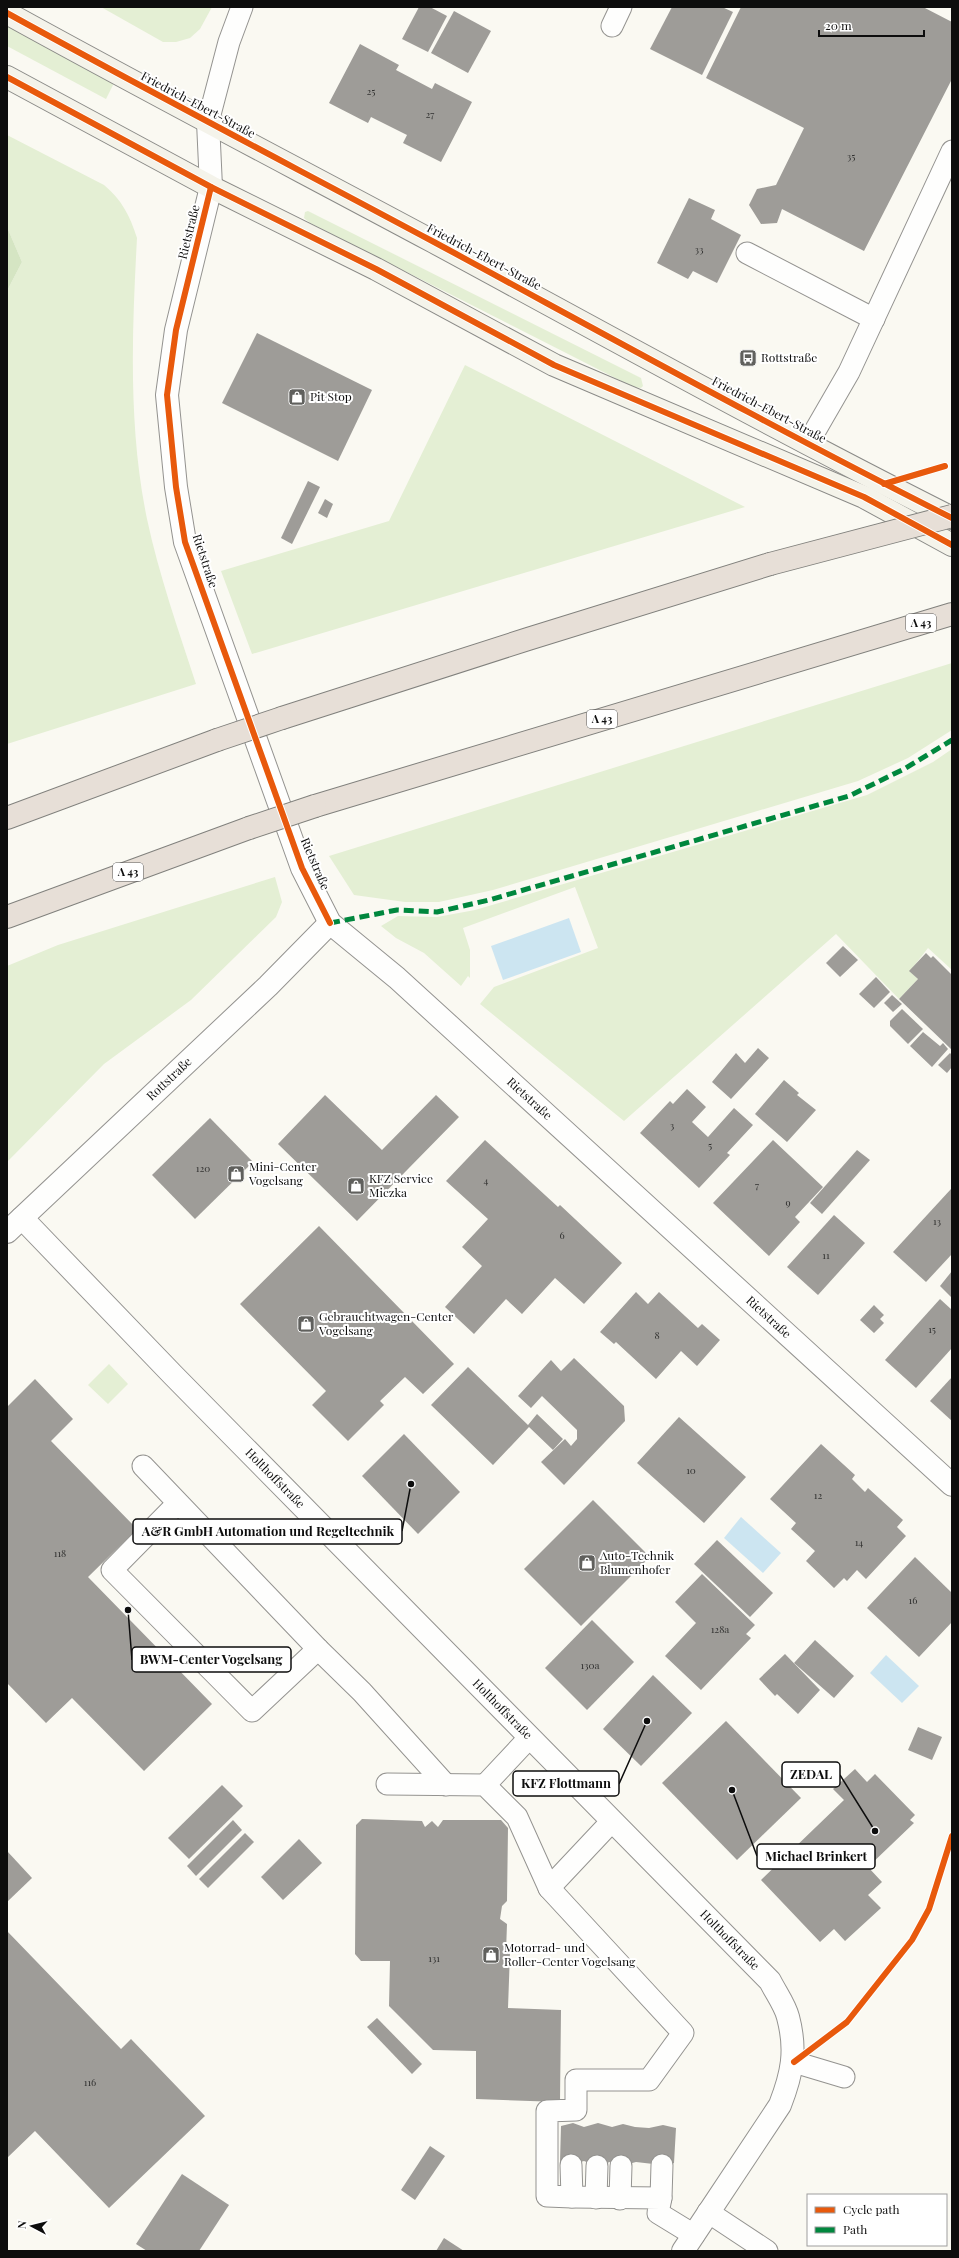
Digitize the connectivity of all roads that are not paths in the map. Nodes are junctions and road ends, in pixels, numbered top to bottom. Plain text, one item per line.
1 (242, 7) edge
2 (621, 7) edge
3 (7, 13) edge
4 (612, 26) dead end
5 (7, 77) edge
6 (208, 122) junction
7 (952, 152) edge
8 (211, 187) junction
9 (747, 253) dead end
10 (874, 319) junction
11 (808, 443) junction
12 (952, 517) edge
13 (952, 545) edge
14 (952, 614) edge
15 (7, 818) edge
16 (7, 917) edge
17 (330, 923) junction
18 (14, 1225) edge
19 (143, 1466) dead end
20 (952, 1486) edge
21 (178, 1503) junction
22 (318, 1649) junction
23 (529, 1738) junction
24 (387, 1784) dead end
25 (446, 1785) junction
26 (485, 1785) junction
27 (612, 1821) junction
28 (549, 1888) junction
29 (794, 2062) junction
30 (844, 2077) dead end
31 (571, 2165) dead end
32 (597, 2166) dead end
33 (621, 2166) dead end
34 (662, 2166) dead end
35 (572, 2197) junction
36 (596, 2198) junction
37 (661, 2198) junction
38 (620, 2199) junction
39 (708, 2212) junction
40 (689, 2243) edge
41 (767, 2251) edge

1 - 6 lane
2 - 4 lane
3 - 6 main road, Friedrich-Ebert-Straße
5 - 8 main road
6 - 8 street, Rietstraße
6 - 11 main road, Friedrich-Ebert-Straße
7 - 10 lane
8 - 13 main road
8 - 17 street, Rietstraße
9 - 10 lane
10 - 11 lane
11 - 12 main road, Friedrich-Ebert-Straße
12 - 15 highway, bridge
14 - 16 highway, A 43, bridge
17 - 18 street, Rottstraße
17 - 20 street, Rietstraße
18 - 23 street, Holthoffstraße
19 - 21 lane
21 - 22 lane
21 - 22 lane
22 - 25 lane
23 - 26 lane
23 - 27 street, Holthoffstraße
24 - 25 lane
25 - 26 lane
26 - 28 lane
27 - 28 lane
27 - 29 street, Holthoffstraße
28 - 35 lane
29 - 30 lane
29 - 39 street, Holthoffstraße
31 - 35 lane
32 - 36 lane
33 - 38 lane
34 - 37 lane
35 - 36 lane
36 - 38 lane
37 - 38 lane
37 - 40 lane
39 - 40 street, Holthoffstraße
39 - 41 lane

